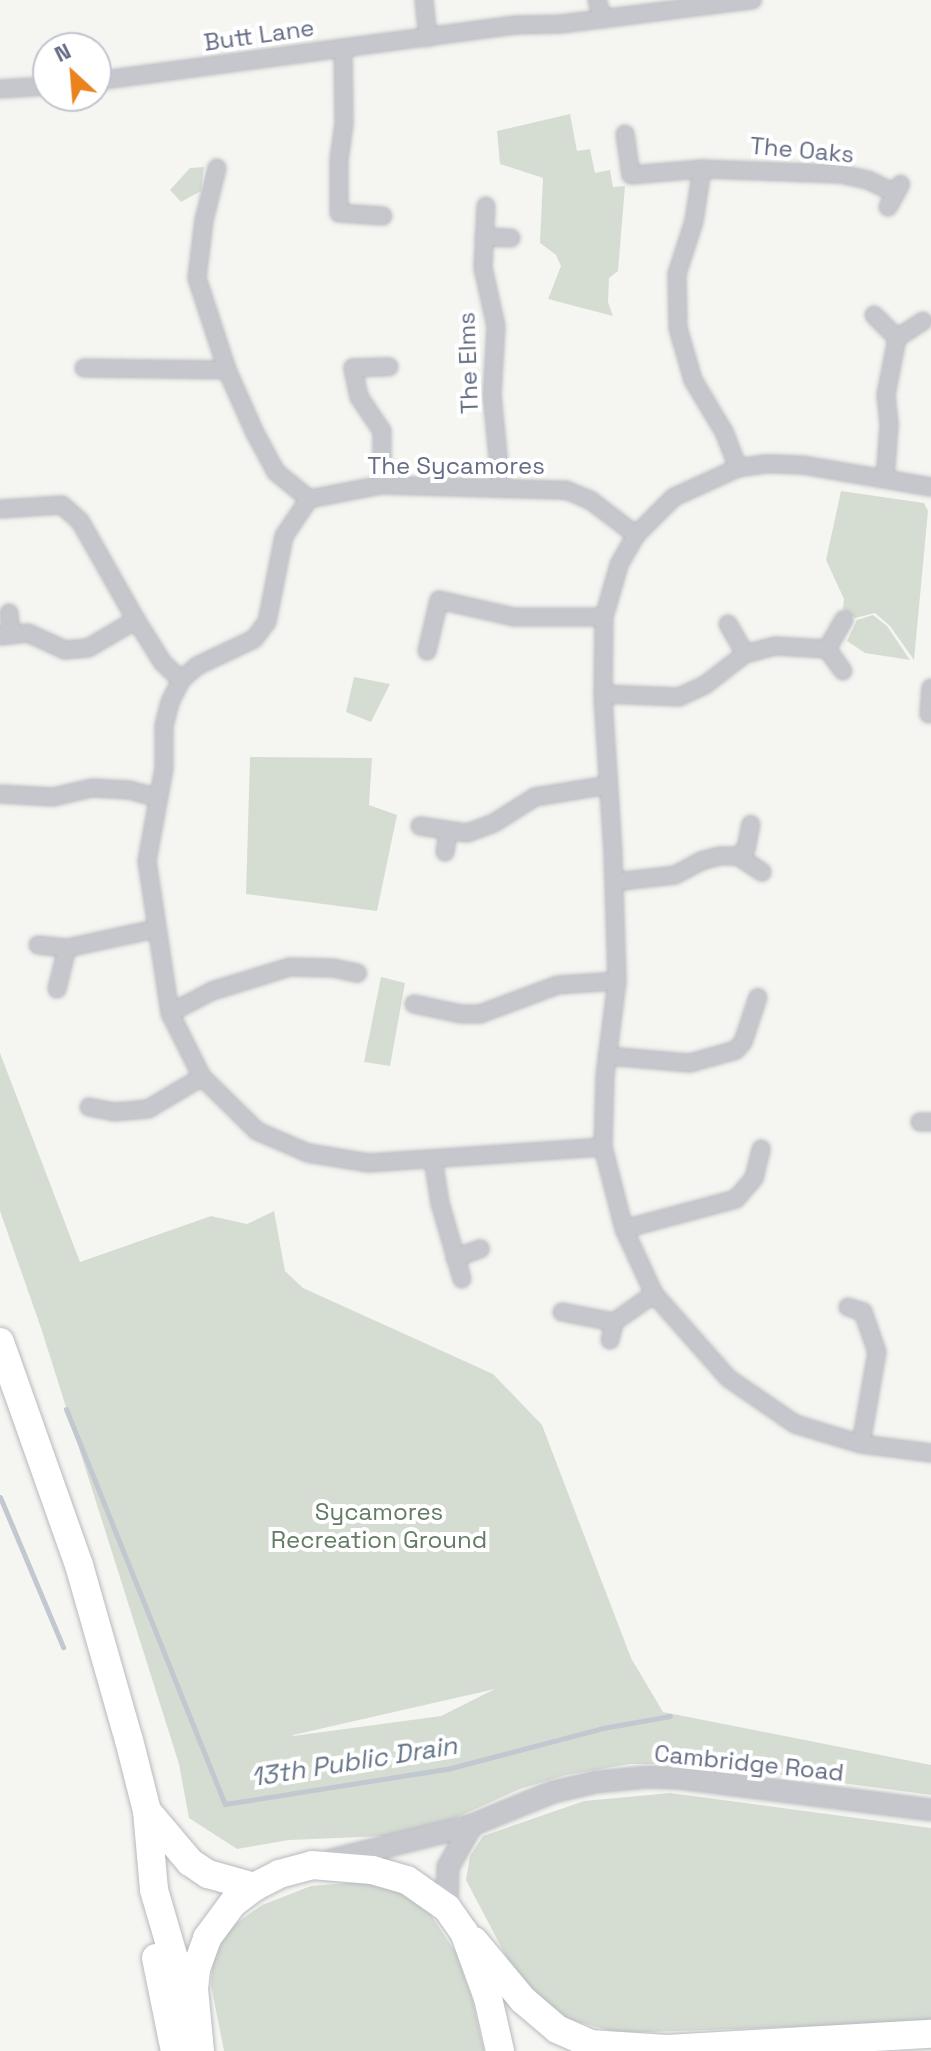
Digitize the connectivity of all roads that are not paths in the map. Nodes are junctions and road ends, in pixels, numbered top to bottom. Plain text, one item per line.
1 (424, 0) edge
2 (597, 0) edge
3 (752, 0) edge
4 (603, 19) junction
5 (428, 38) junction
6 (343, 48) junction
7 (112, 79) edge
8 (32, 87) edge
9 (0, 89) edge
10 (625, 134) dead end
11 (217, 168) dead end
12 (702, 169) junction
13 (895, 195) dead end
14 (486, 206) dead end
15 (383, 216) dead end
16 (484, 237) junction
17 (511, 238) dead end
18 (874, 315) dead end
19 (923, 321) dead end
20 (897, 338) junction
21 (389, 367) dead end
22 (84, 368) dead end
23 (227, 370) junction
24 (738, 468) junction
25 (885, 479) junction
26 (382, 485) junction
27 (501, 487) junction
28 (931, 487) edge
29 (309, 499) junction
30 (0, 509) edge
31 (636, 535) junction
32 (9, 613) dead end
33 (604, 617) junction
34 (844, 619) dead end
35 (136, 620) junction
36 (728, 624) dead end
37 (6, 636) edge
38 (827, 649) junction
39 (427, 651) dead end
40 (745, 654) junction
41 (843, 671) dead end
42 (181, 680) junction
43 (931, 688) edge
44 (604, 694) junction
45 (930, 704) edge
46 (608, 785) junction
47 (0, 794) edge
48 (158, 798) junction
49 (751, 824) dead end
50 (420, 826) dead end
51 (448, 832) junction
52 (445, 852) dead end
53 (738, 856) junction
54 (762, 872) dead end
55 (614, 882) junction
56 (156, 929) junction
57 (38, 945) dead end
58 (67, 948) junction
59 (357, 973) dead end
60 (617, 981) junction
61 (57, 989) dead end
62 (758, 997) dead end
63 (414, 1004) dead end
64 (170, 1013) junction
65 (607, 1056) junction
66 (202, 1077) junction
67 (89, 1107) dead end
68 (603, 1147) junction
69 (761, 1149) dead end
70 (433, 1159) junction
71 (624, 1229) junction
72 (480, 1249) dead end
73 (455, 1258) junction
74 (462, 1279) dead end
75 (654, 1294) junction
76 (848, 1307) dead end
77 (562, 1312) dead end
78 (614, 1322) junction
79 (610, 1340) dead end
80 (0, 1342) edge
81 (861, 1444) junction
82 (931, 1453) edge
83 (931, 1810) edge
84 (147, 1811) junction
85 (472, 1825) junction
86 (312, 1865) junction
87 (254, 1887) junction
88 (154, 1890) junction
89 (447, 1908) junction
90 (464, 1932) junction
91 (931, 2034) edge
92 (198, 2040) edge
93 (175, 2051) edge
94 (500, 2051) edge

1 - 5 street
2 - 4 street
3 - 4 street, Butt Lane
4 - 5 street, Butt Lane
5 - 6 street, Butt Lane
6 - 7 street, Butt Lane
6 - 15 street
8 - 9 street
10 - 12 street, The Oaks
11 - 23 street
12 - 13 street, The Oaks
12 - 24 street
14 - 16 street, The Elms
16 - 17 street
16 - 27 street, The Elms
18 - 20 street
19 - 20 street
20 - 25 street
21 - 26 street
22 - 23 street
23 - 29 street
24 - 25 street
24 - 31 street
25 - 28 street
26 - 27 street, The Sycamores
26 - 29 street, The Sycamores
27 - 31 street, The Sycamores
29 - 42 street
30 - 35 street
31 - 33 street
32 - 37 street
33 - 39 street
33 - 44 street
34 - 38 street
35 - 37 street
35 - 42 street
36 - 40 street
38 - 40 street
38 - 41 street
40 - 44 street
42 - 48 street
43 - 45 street
44 - 46 street
46 - 51 street
46 - 55 street
47 - 48 street
48 - 56 street
49 - 53 street
50 - 51 street
51 - 52 street
53 - 54 street
53 - 55 street
55 - 60 street
56 - 58 street
56 - 64 street
57 - 58 street
58 - 61 street
59 - 64 street
60 - 63 street
60 - 65 street
62 - 65 street
64 - 66 street
65 - 68 street
66 - 67 street
66 - 70 street
68 - 70 street
68 - 71 street
69 - 71 street
70 - 73 street
71 - 75 street
72 - 73 street
73 - 74 street
75 - 78 street
75 - 81 street
76 - 81 street
77 - 78 street
78 - 79 street
80 - 84 highway
81 - 82 street
83 - 85 street, Cambridge Road
84 - 87 highway
84 - 88 highway
85 - 86 street, Cambridge Road
85 - 89 street
86 - 87 highway
86 - 89 highway
87 - 92 highway
88 - 92 highway
88 - 93 highway
89 - 90 highway
90 - 91 highway
90 - 94 highway

